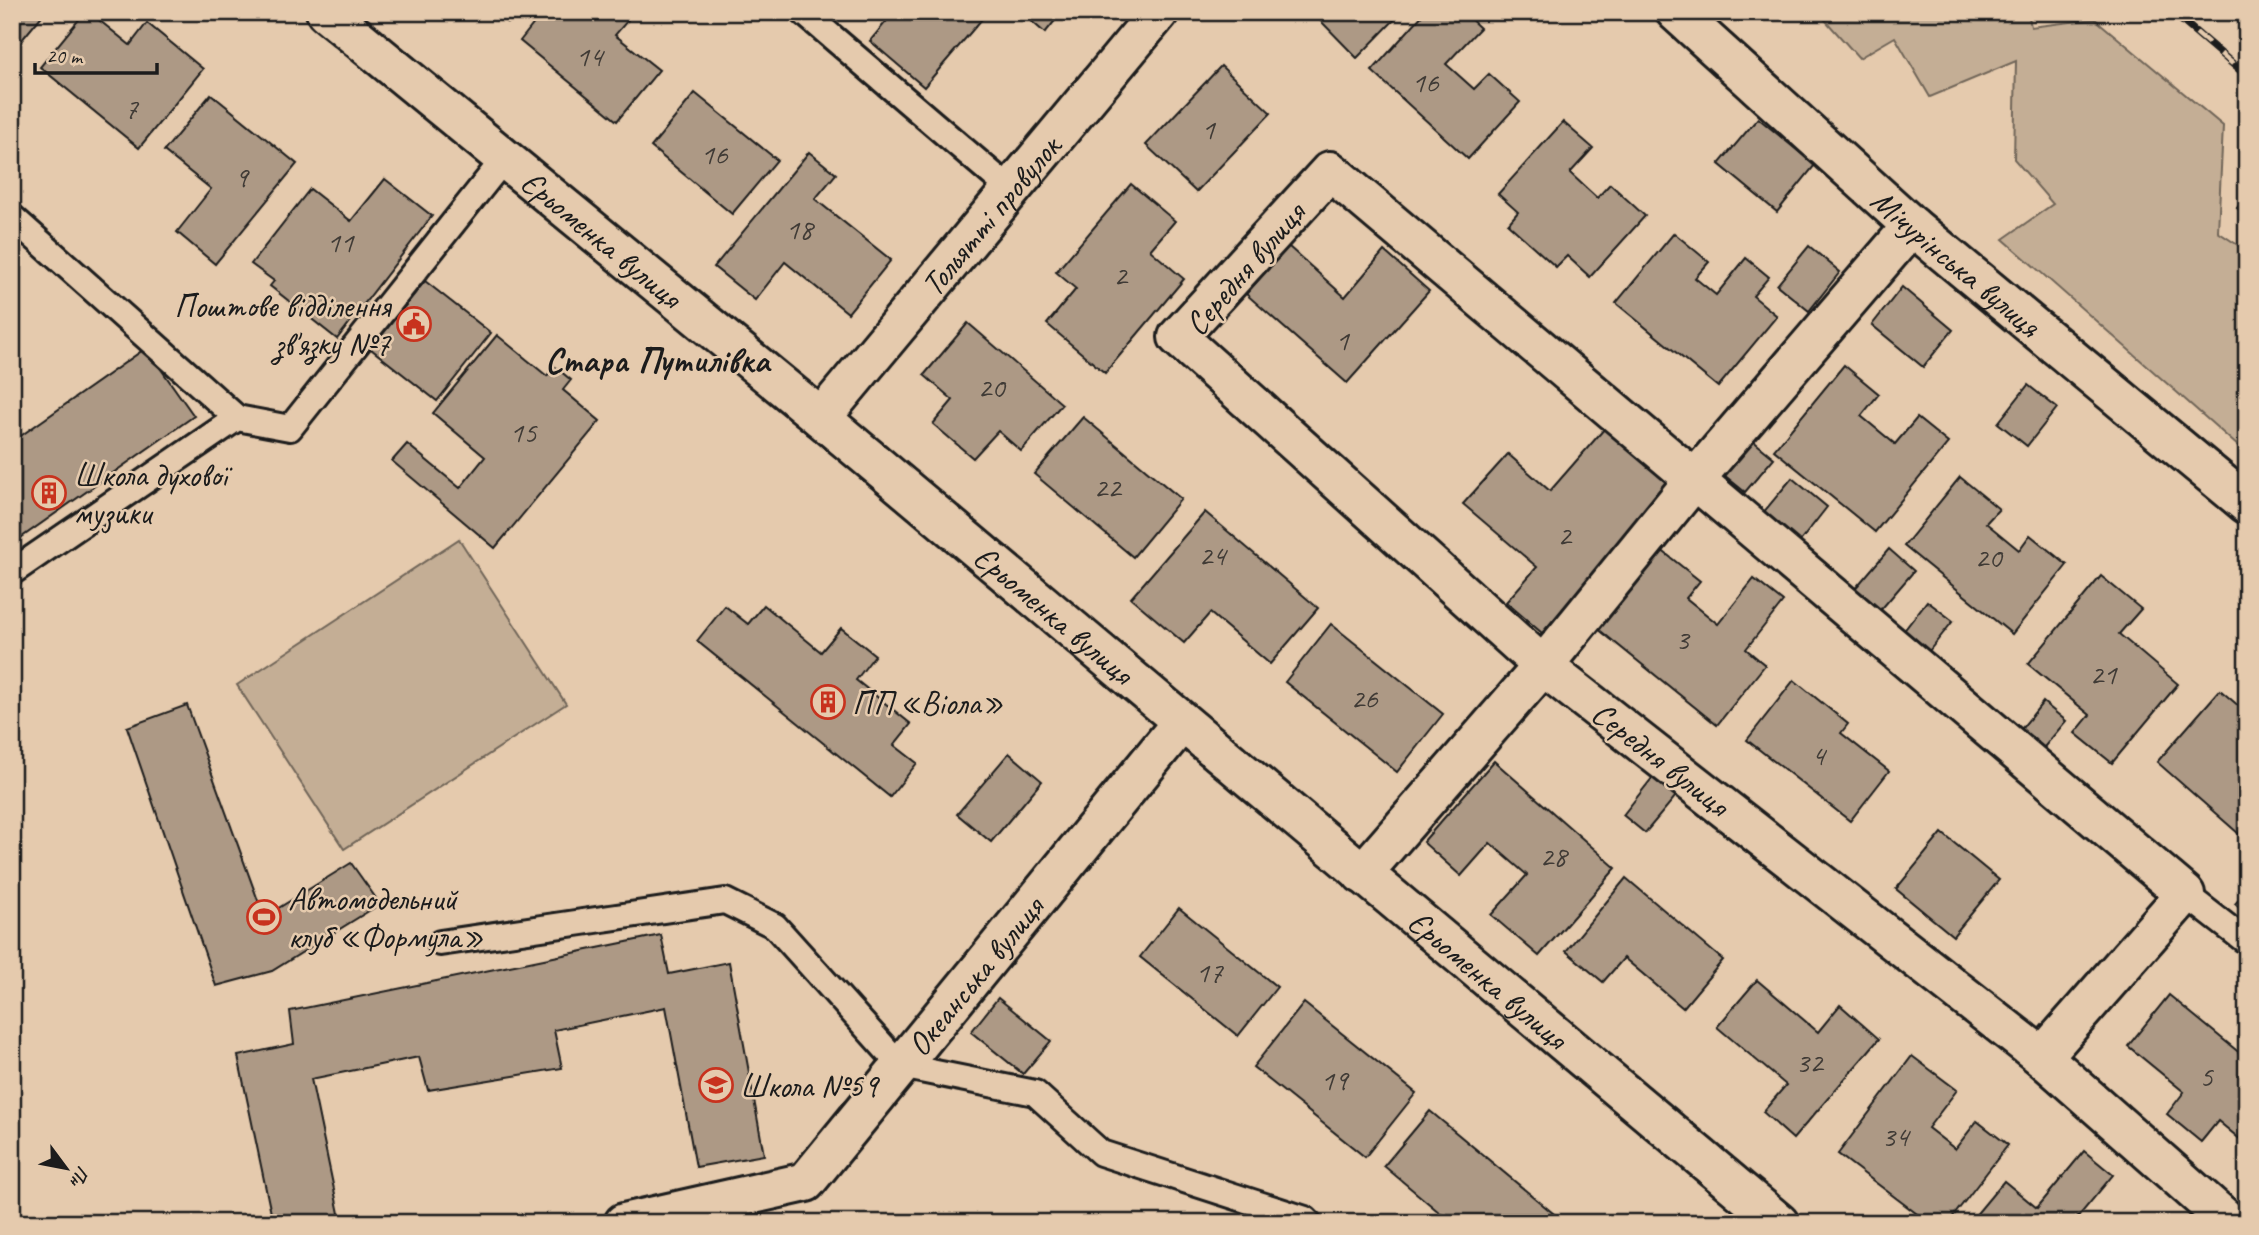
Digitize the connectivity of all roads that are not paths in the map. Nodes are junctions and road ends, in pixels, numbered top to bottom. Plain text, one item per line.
1 (326, 12) edge
2 (803, 12) edge
3 (1159, 12) edge
4 (1676, 12) edge
5 (504, 159) junction
6 (1012, 190) junction
7 (12, 217) edge
8 (1912, 226) junction
9 (237, 418) junction
10 (821, 418) junction
11 (1695, 479) junction
12 (2247, 503) edge
13 (12, 572) edge
14 (1543, 666) junction
15 (1182, 722) junction
16 (1362, 874) junction
17 (2185, 894) junction
18 (2247, 942) edge
19 (440, 943) dead end
20 (2042, 1057) junction
21 (901, 1066) junction
22 (624, 1223) edge
23 (1309, 1223) edge
24 (1779, 1223) edge
25 (2230, 1223) edge

1 - 5 street, Єрьоменка вулиця
2 - 6 lane
3 - 6 street, Тольятті провулок
4 - 8 street, Мічурінська вулиця
5 - 9 lane
5 - 10 street, Єрьоменка вулиця
6 - 10 street, Тольятті провулок
7 - 9 lane
8 - 11 street
8 - 12 street, Мічурінська вулиця
9 - 13 lane
10 - 15 street, Єрьоменка вулиця
11 - 14 street
11 - 14 street, Середня вулиця
11 - 17 street, Середня вулиця
14 - 16 street
14 - 20 street, Середня вулиця
15 - 16 street, Єрьоменка вулиця
15 - 21 street, Океанська вулиця
16 - 24 street, Єрьоменка вулиця
17 - 18 lane
17 - 20 street
19 - 21 lane
20 - 25 street, Середня вулиця
21 - 22 street, Океанська вулиця
21 - 23 lane

